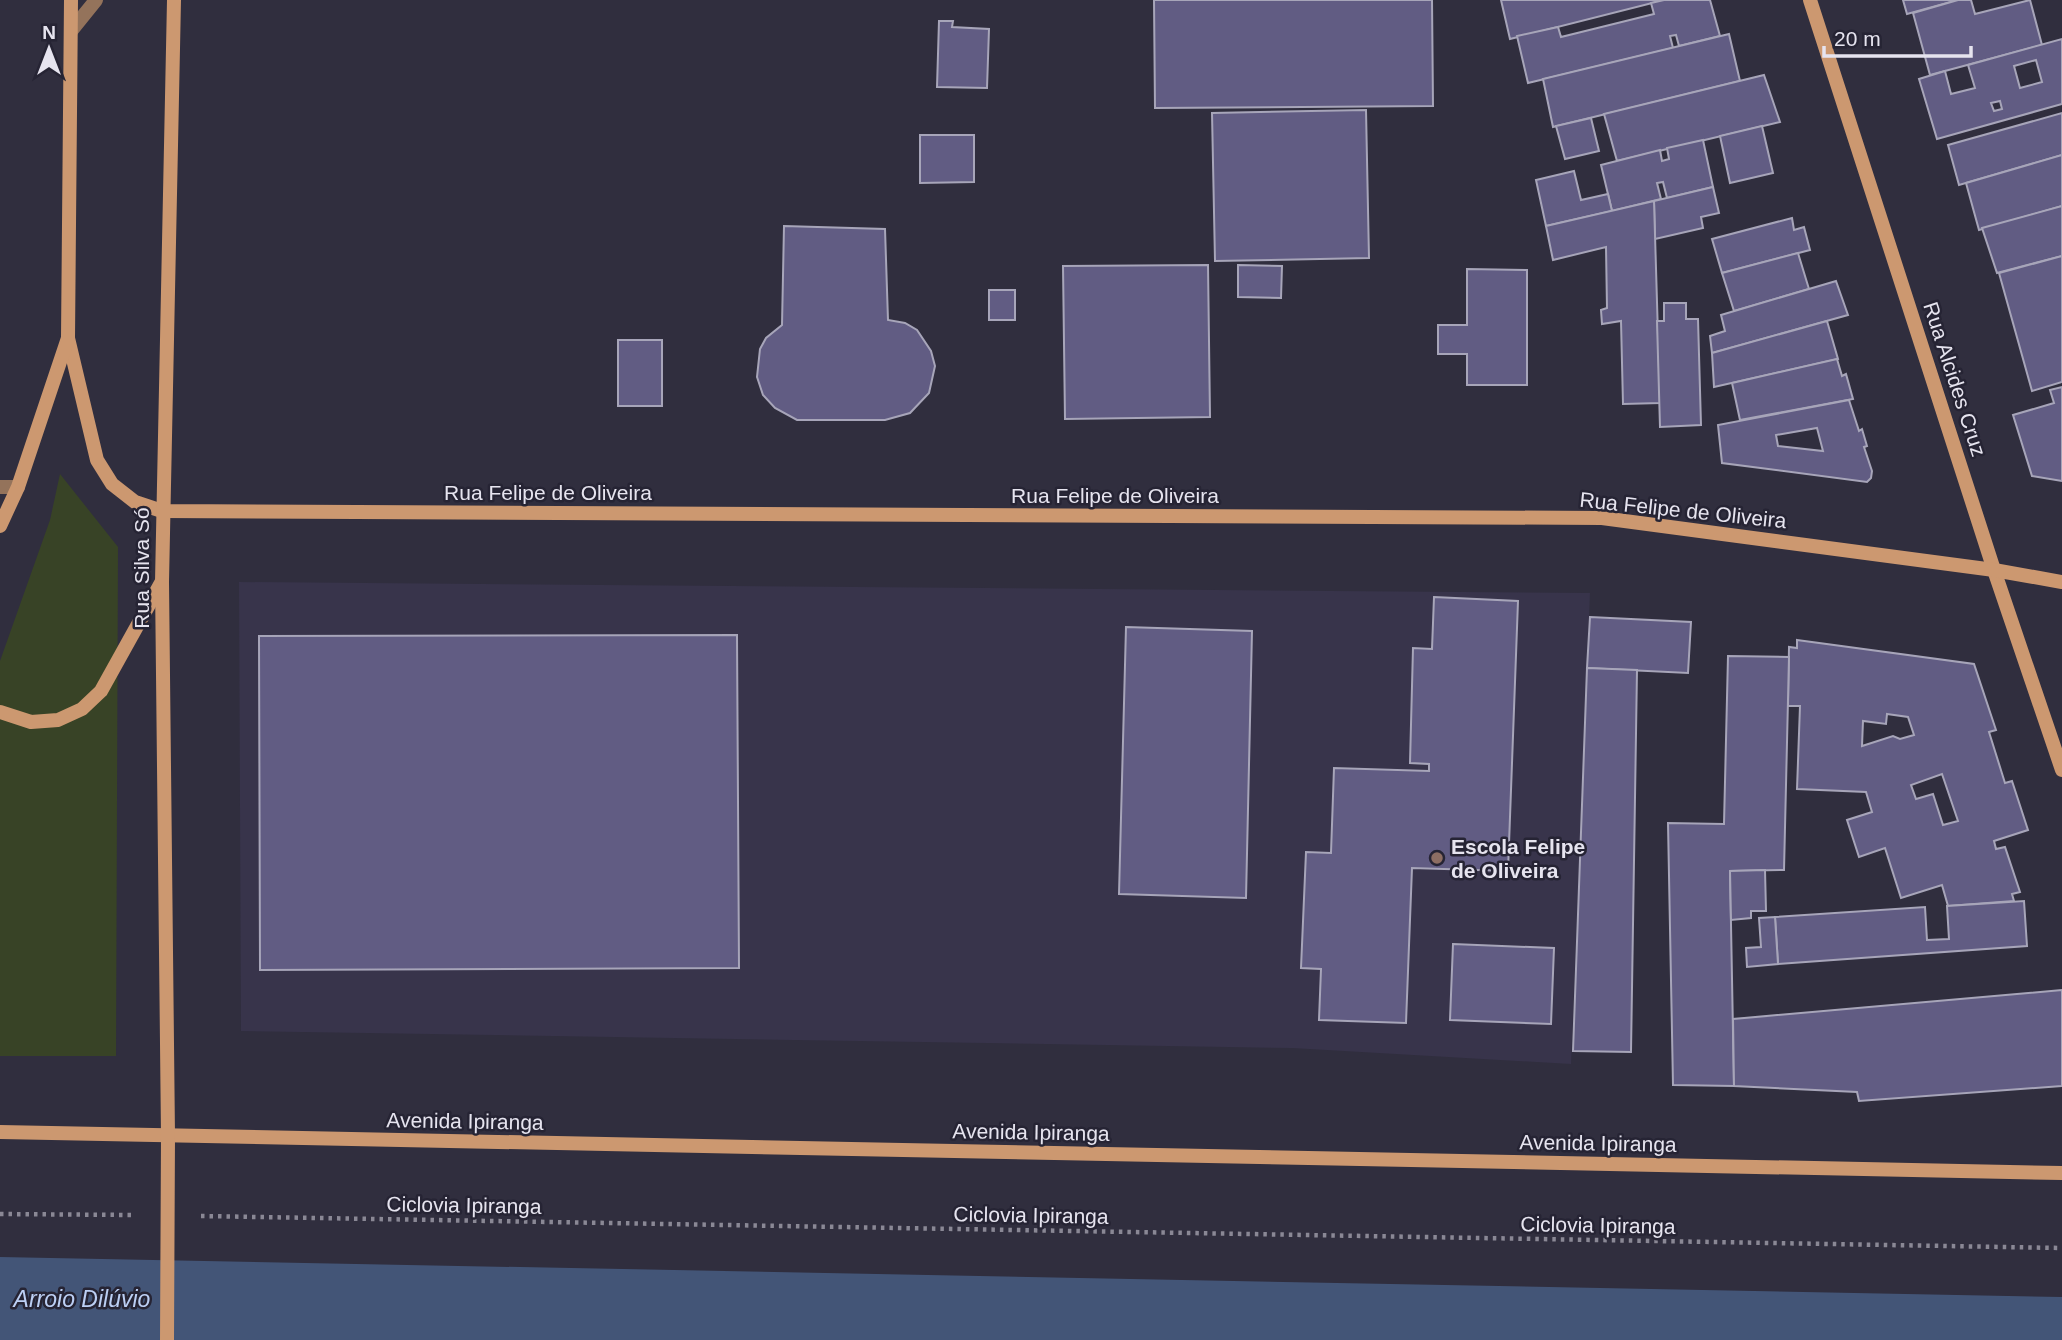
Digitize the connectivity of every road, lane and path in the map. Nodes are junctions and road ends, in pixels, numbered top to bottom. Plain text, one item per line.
1 (71, 0) edge
2 (96, 0) edge
3 (174, 0) edge
4 (1810, 0) edge
5 (71, 31) junction
6 (68, 338) junction
7 (0, 487) edge
8 (18, 487) junction
9 (162, 511) junction
10 (0, 526) edge
11 (1994, 570) junction
12 (162, 582) junction
13 (2062, 582) edge
14 (0, 712) edge
15 (2062, 769) edge
16 (0, 1132) edge
17 (168, 1136) junction
18 (2062, 1173) edge
19 (0, 1214) edge
20 (167, 1216) junction
21 (2062, 1248) edge
22 (167, 1340) edge

1 - 5 main road
2 - 5 street
3 - 9 main road, Rua Silva Só
4 - 11 main road, Rua Alcides Cruz
5 - 6 main road
6 - 8 main road
6 - 9 main road
7 - 8 street
8 - 10 main road
9 - 11 main road, Rua Felipe de Oliveira
9 - 12 main road, Rua Silva Só
11 - 13 main road, Rua Felipe de Oliveira
11 - 15 main road, Rua Alcides Cruz
12 - 14 main road
12 - 17 main road, Rua Silva Só
16 - 17 main road, Avenida Ipiranga
17 - 18 main road, Avenida Ipiranga
17 - 20 main road, Rua Silva Só
19 - 20 path, Ciclovia Ipiranga
20 - 21 path, Ciclovia Ipiranga
20 - 22 main road, Rua Silva Só

